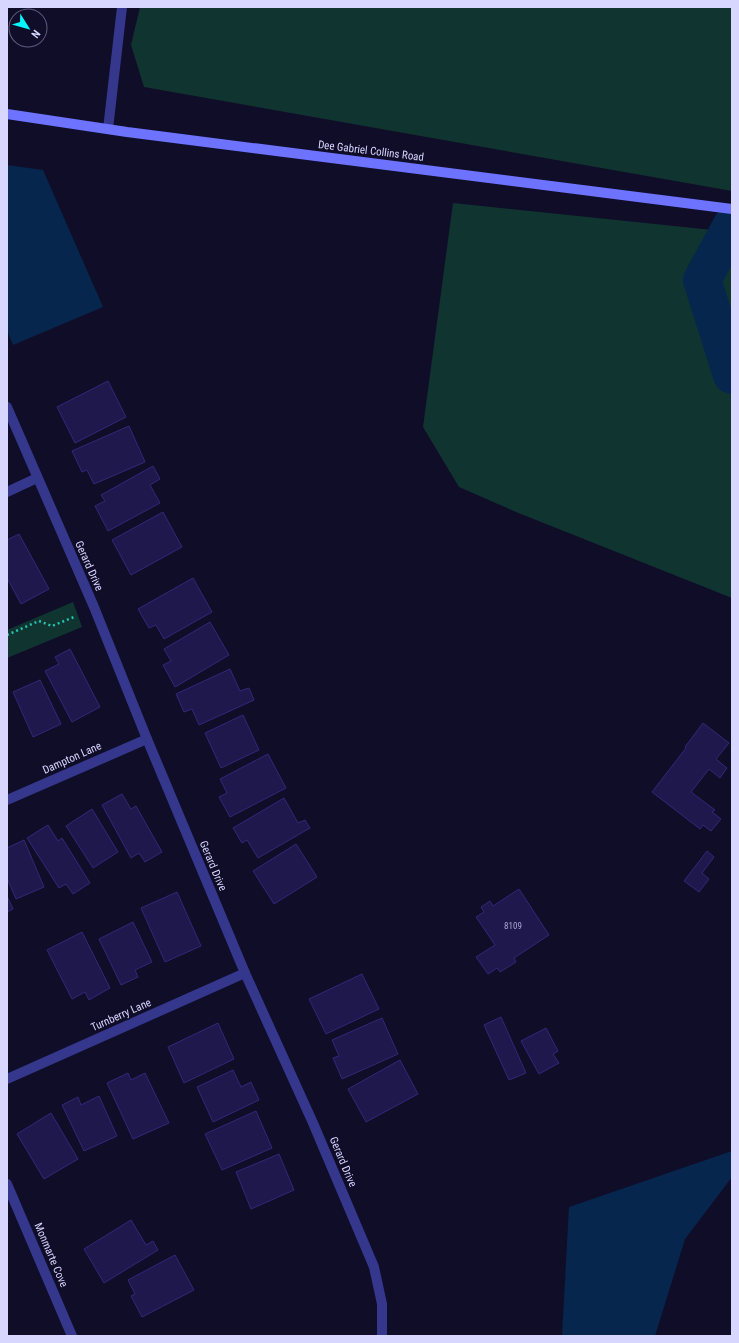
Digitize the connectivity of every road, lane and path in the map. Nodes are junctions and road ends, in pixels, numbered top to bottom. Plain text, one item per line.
1 (122, 7) edge
2 (7, 114) edge
3 (108, 129) junction
4 (732, 209) edge
5 (7, 408) edge
6 (38, 478) junction
7 (7, 492) edge
8 (74, 617) dead end
9 (7, 635) edge
10 (147, 738) junction
11 (7, 800) edge
12 (245, 973) junction
13 (7, 1079) edge
14 (7, 1184) edge
15 (72, 1336) edge
16 (382, 1336) edge

1 - 3 street
2 - 3 street, Dee Gabriel Collins Road
3 - 4 street, Dee Gabriel Collins Road
5 - 6 street, Gerard Drive
6 - 7 street
6 - 10 street, Gerard Drive
8 - 9 path
10 - 11 street, Dampton Lane
10 - 12 street, Gerard Drive
12 - 13 street, Turnberry Lane
12 - 16 street, Gerard Drive
14 - 15 street, Monmarte Cove

